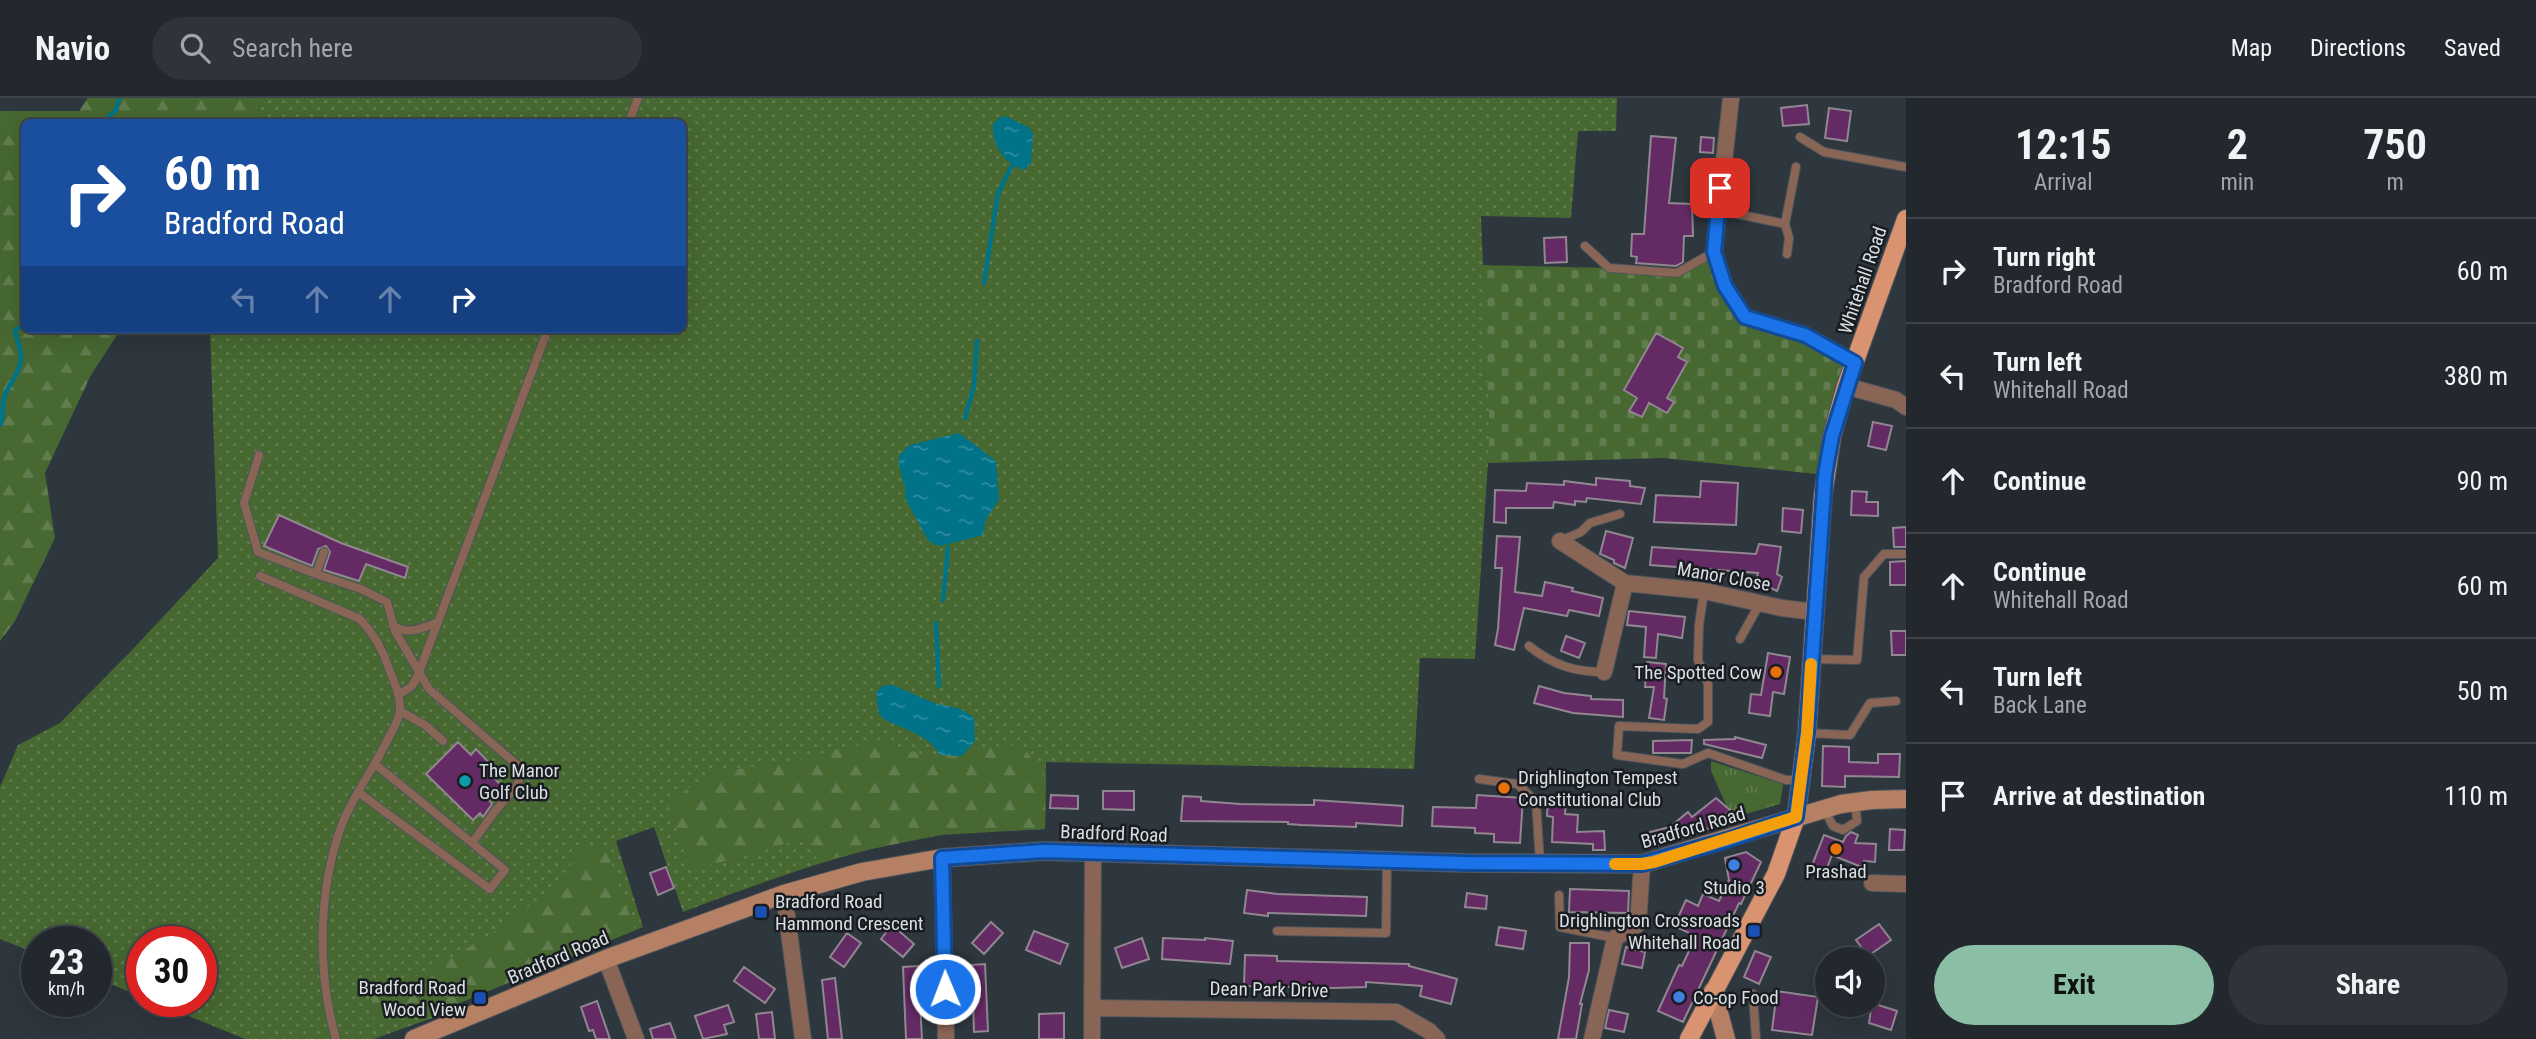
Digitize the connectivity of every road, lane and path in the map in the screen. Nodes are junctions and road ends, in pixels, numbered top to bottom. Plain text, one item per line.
1 (638, 98) edge
2 (1731, 98) edge
3 (630, 119) edge
4 (1800, 137) dead end
5 (1796, 167) dead end
6 (1906, 167) edge
7 (1718, 210) junction
8 (1906, 219) edge
9 (1785, 224) junction
10 (1584, 246) dead end
11 (1714, 252) junction
12 (1787, 254) dead end
13 (546, 333) edge
14 (1855, 363) junction
15 (1846, 386) junction
16 (1906, 407) edge
17 (259, 455) dead end
18 (1620, 514) dead end
19 (1560, 541) joint
20 (324, 552) dead end
21 (1906, 554) edge
22 (316, 574) junction
23 (260, 576) dead end
24 (1625, 583) junction
25 (1704, 591) junction
26 (1760, 603) junction
27 (1815, 611) junction
28 (438, 622) junction
29 (393, 625) junction
30 (1740, 639) dead end
31 (1529, 646) dead end
32 (1812, 659) junction
33 (1604, 672) joint
34 (418, 675) junction
35 (398, 695) junction
36 (1896, 701) dead end
37 (400, 711) junction
38 (1807, 733) junction
39 (443, 741) dead end
40 (375, 764) junction
41 (1479, 779) dead end
42 (1800, 780) junction
43 (358, 792) junction
44 (1906, 799) edge
45 (1855, 802) junction
46 (1824, 809) junction
47 (1796, 817) junction
48 (472, 843) junction
49 (1093, 853) junction
50 (942, 858) junction
51 (1387, 861) junction
52 (1540, 863) junction
53 (1642, 864) junction
54 (1872, 883) dead end
55 (1906, 884) edge
56 (784, 894) junction
57 (1559, 895) dead end
58 (1276, 931) dead end
59 (1615, 938) junction
60 (606, 959) junction
61 (1713, 991) junction
62 (1753, 994) dead end
63 (1092, 1008) junction
64 (439, 1035) edge
65 (336, 1039) edge
66 (414, 1039) edge
67 (636, 1039) edge
68 (803, 1039) edge
69 (946, 1039) edge
70 (1092, 1039) edge
71 (1437, 1039) edge
72 (1592, 1039) edge
73 (1689, 1039) edge
74 (1726, 1039) edge
75 (1756, 1039) edge

1 - 3 lane
2 - 7 street
4 - 6 lane
5 - 9 lane
7 - 9 lane
7 - 11 street
8 - 14 main road, Whitehall Road
9 - 12 lane
10 - 11 lane
11 - 14 street
13 - 28 lane
14 - 15 main road, Whitehall Road
15 - 16 street
15 - 27 main road, Whitehall Road
17 - 22 lane
18 - 19 lane
19 - 24 street, Manor Close
20 - 22 lane
21 - 32 lane
22 - 29 lane
23 - 35 lane
24 - 25 street, Manor Close
24 - 33 street
25 - 26 street, Manor Close
25 - 42 lane
26 - 27 street, Manor Close
26 - 30 lane
27 - 32 main road
28 - 29 lane
28 - 34 lane
29 - 34 lane
31 - 33 lane
32 - 38 main road
34 - 35 lane
34 - 48 lane
35 - 37 lane
36 - 38 lane
37 - 39 lane
37 - 40 lane
38 - 42 main road
40 - 43 lane
40 - 48 lane
41 - 52 lane
42 - 47 main road
43 - 48 lane
43 - 65 lane
44 - 45 main road, Bradford Road
45 - 46 main road, Bradford Road
45 - 46 lane
46 - 47 main road, Bradford Road
47 - 53 main road, Bradford Road
47 - 61 main road
49 - 50 main road, Bradford Road
49 - 51 main road, Bradford Road
49 - 63 street
50 - 56 main road, Bradford Road
50 - 69 street
51 - 52 main road, Bradford Road
51 - 58 lane
52 - 53 main road, Bradford Road
53 - 59 street
54 - 55 street
56 - 60 main road, Bradford Road
56 - 68 street
57 - 59 lane
59 - 72 street
60 - 64 main road, Bradford Road
60 - 67 street
61 - 73 main road
61 - 74 main road
62 - 75 lane
63 - 70 street
63 - 71 street, Dean Park Drive
64 - 66 main road, Bradford Road

